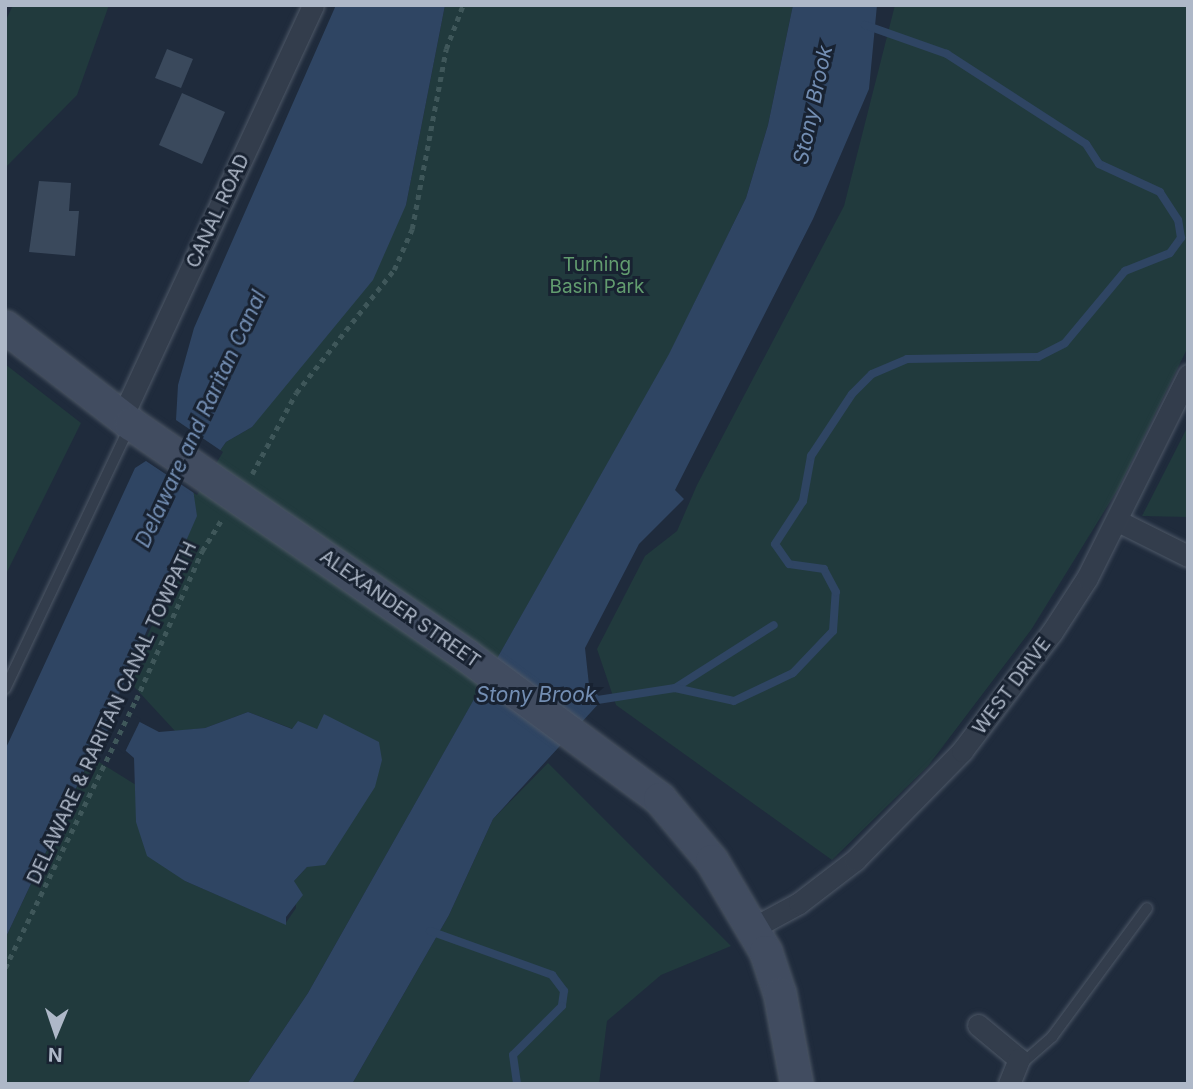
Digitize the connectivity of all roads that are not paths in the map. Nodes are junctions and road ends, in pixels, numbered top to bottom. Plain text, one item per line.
1 (313, 5) edge
2 (5, 327) edge
3 (1188, 375) edge
4 (134, 426) junction
5 (1118, 521) junction
6 (1188, 556) edge
7 (5, 689) edge
8 (1147, 908) dead end
9 (753, 928) junction
10 (978, 1025) dead end
11 (1014, 1074) edge
12 (797, 1084) edge

1 - 4 street, CANAL ROAD
2 - 4 main road, ALEXANDER STREET
3 - 5 street, WEST DRIVE
4 - 7 lane
4 - 9 main road, ALEXANDER STREET
5 - 6 street
5 - 9 street, WEST DRIVE
8 - 11 lane
9 - 12 main road, ALEXANDER STREET
10 - 11 street

